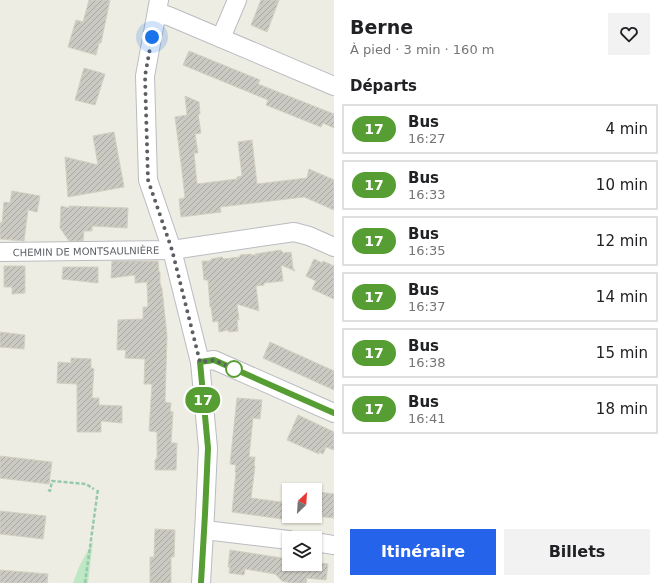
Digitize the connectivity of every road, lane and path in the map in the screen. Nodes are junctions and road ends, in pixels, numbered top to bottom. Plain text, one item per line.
1 (237, 0) edge
2 (158, 6) edge
3 (221, 38) junction
4 (334, 86) edge
5 (334, 247) edge
6 (172, 250) junction
7 (0, 252) edge
8 (200, 362) junction
9 (334, 413) edge
10 (94, 489) dead end
11 (98, 489) dead end
12 (48, 490) dead end
13 (205, 530) junction
14 (282, 539) edge
15 (322, 543) edge
16 (334, 545) edge
17 (85, 583) edge
18 (201, 583) edge

1 - 3 street
2 - 3 street
2 - 6 street
3 - 4 street
5 - 6 street, CHEMIN DE MONTSAULNIÈRE
6 - 7 street, CHEMIN DE MONTSAULNIÈRE
6 - 8 street
8 - 9 street
8 - 13 street
10 - 12 path
11 - 17 path
13 - 14 street
13 - 18 street
15 - 16 street

